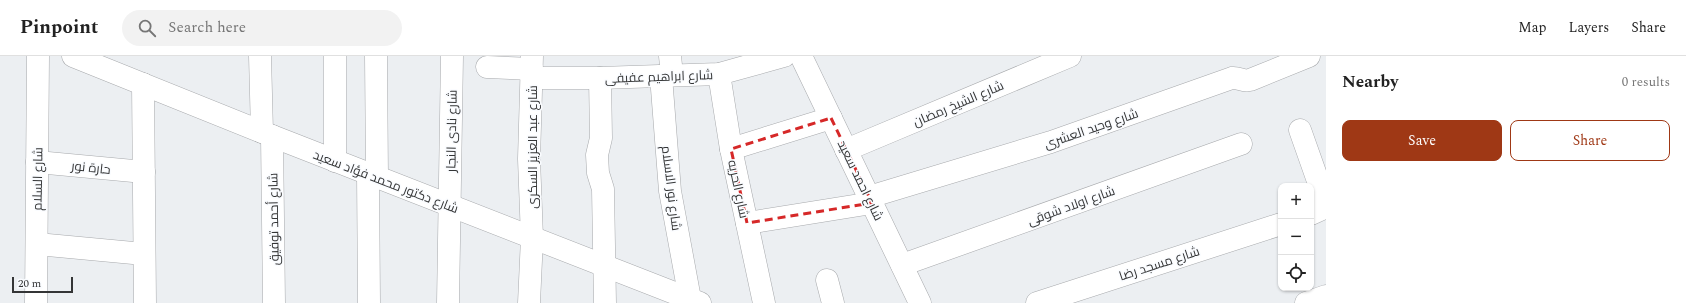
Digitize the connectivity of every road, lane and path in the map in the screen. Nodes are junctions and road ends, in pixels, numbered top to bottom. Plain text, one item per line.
1 (38, 56) edge
2 (73, 56) edge
3 (260, 56) edge
4 (335, 56) edge
5 (376, 56) edge
6 (452, 56) edge
7 (1070, 56) edge
8 (1309, 56) edge
9 (800, 57) edge
10 (119, 65) edge
11 (694, 65) edge
12 (487, 67) dead end
13 (532, 68) edge
14 (668, 69) edge
15 (719, 74) junction
16 (600, 78) junction
17 (143, 84) junction
18 (831, 118) junction
19 (1300, 130) dead end
20 (267, 134) junction
21 (1241, 144) dead end
22 (731, 149) junction
23 (846, 150) junction
24 (335, 161) junction
25 (37, 162) junction
26 (144, 172) junction
27 (372, 175) junction
28 (1324, 190) edge
29 (870, 200) junction
30 (450, 205) junction
31 (1314, 213) edge
32 (747, 223) junction
33 (1278, 225) edge
34 (532, 238) junction
35 (37, 244) junction
36 (144, 254) junction
37 (902, 265) junction
38 (605, 266) junction
39 (827, 280) dead end
40 (1326, 296) edge
41 (686, 300) edge
42 (36, 303) edge
43 (145, 303) edge
44 (274, 303) edge
45 (369, 303) edge
46 (448, 303) edge
47 (529, 303) edge
48 (605, 303) edge
49 (764, 303) edge
50 (833, 303) edge
51 (920, 303) edge
52 (1037, 303) edge
53 (1306, 303) edge

1 - 25 street, شارع السلام
2 - 10 street, شارع دكتور محمد فؤاد سعيد
3 - 20 street, شارع أحمد توفيق
4 - 24 street
5 - 27 street
6 - 30 street, شارع نادى النجار
7 - 23 street, شارع الشيخ رمضان
8 - 29 street, شارع وحيد العشرى
9 - 15 street, شارع ابراهيم عفيفى
9 - 18 street, شارع احمد سعيد
10 - 17 street, شارع دكتور محمد فؤاد سعيد
11 - 14 street, شارع ابراهيم عفيفى
11 - 15 street, شارع ابراهيم عفيفى
12 - 13 street, شارع ابراهيم عفيفى
13 - 16 street, شارع ابراهيم عفيفى
13 - 34 street, شارع عبد العزيز السكرى
14 - 16 street, شارع ابراهيم عفيفى
14 - 41 street, شارع نور الاسلام
15 - 22 street, شارع الحريه
16 - 38 street
17 - 20 street, شارع دكتور محمد فؤاد سعيد
17 - 26 street
18 - 22 street
18 - 23 street, شارع احمد سعيد
19 - 28 street
20 - 24 street, شارع دكتور محمد فؤاد سعيد
20 - 44 street, شارع أحمد توفيق
21 - 37 street, شارع اولاد شوقى
22 - 32 street, شارع الحريه
23 - 29 street, شارع احمد سعيد
24 - 27 street, شارع دكتور محمد فؤاد سعيد
25 - 26 street, حارة نور
25 - 35 street, شارع السلام
26 - 36 street
27 - 30 street, شارع دكتور محمد فؤاد سعيد
27 - 45 street
28 - 31 street
29 - 32 street, شارع وحيد العشرى
29 - 37 street, شارع احمد سعيد
30 - 34 street, شارع دكتور محمد فؤاد سعيد
30 - 46 street, شارع نادى النجار
32 - 49 street, شارع الحريه
33 - 52 street, شارع مسجد رضا
34 - 38 street, شارع دكتور محمد فؤاد سعيد
34 - 47 street, شارع عبد العزيز السكرى
35 - 36 street
35 - 42 street, شارع السلام
36 - 43 street
37 - 51 street, شارع احمد سعيد
38 - 41 street, شارع دكتور محمد فؤاد سعيد
38 - 48 street
39 - 50 street
40 - 53 street

